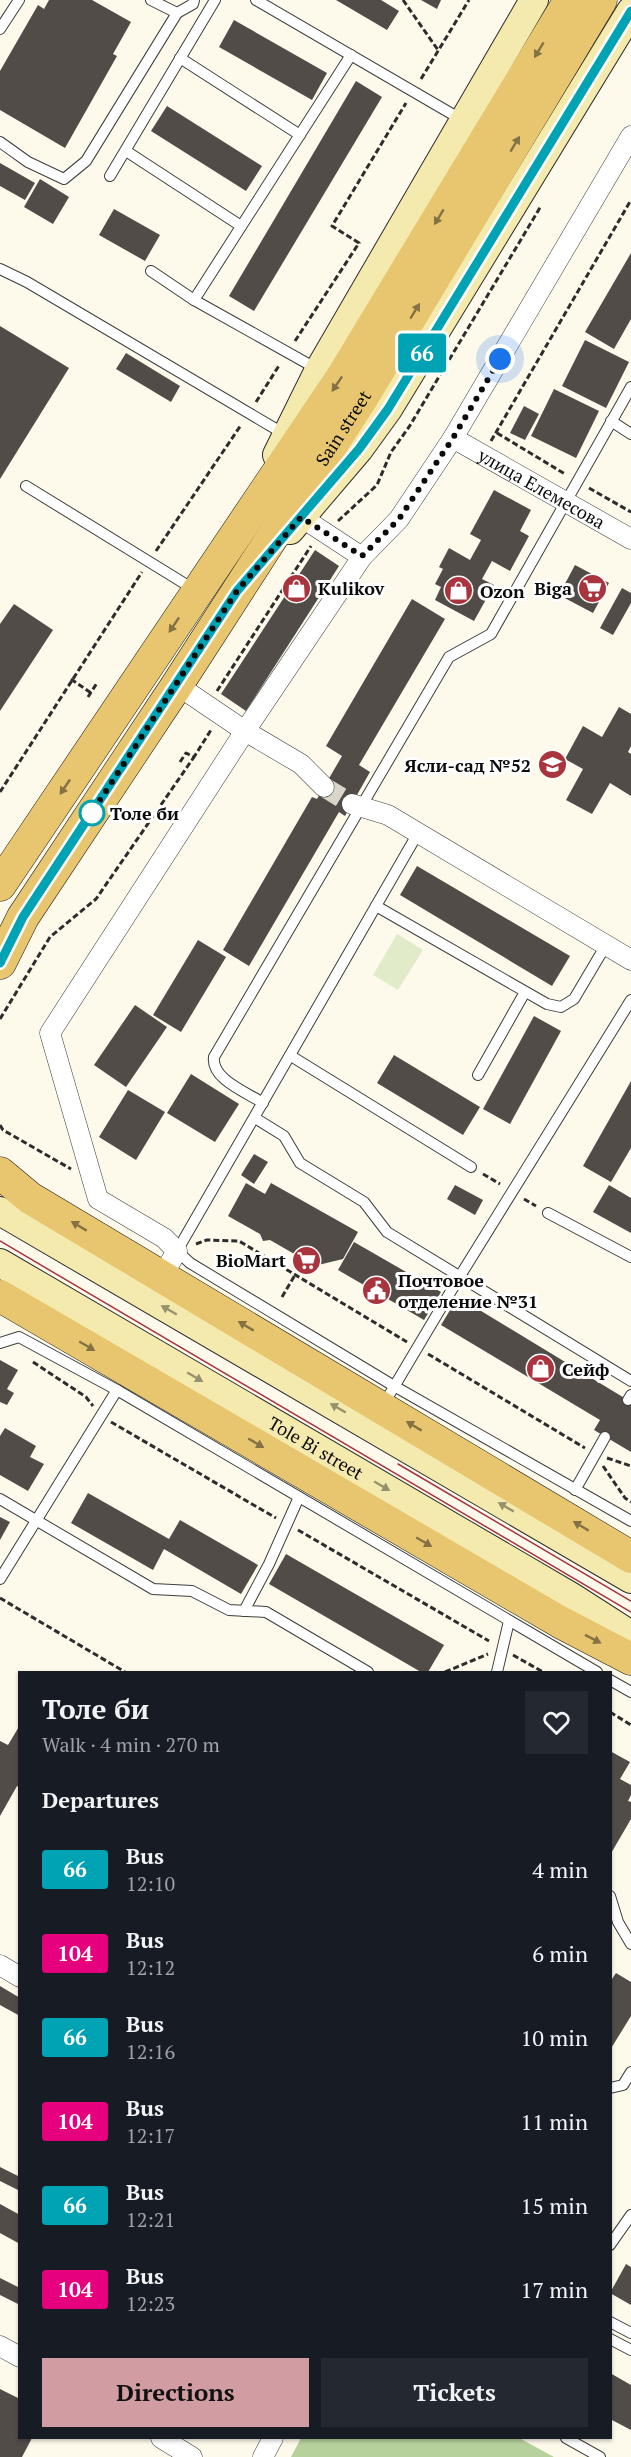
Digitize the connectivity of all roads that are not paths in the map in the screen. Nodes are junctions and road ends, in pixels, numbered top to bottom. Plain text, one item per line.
1 (19, 0) edge
2 (151, 0) edge
3 (194, 0) edge
4 (215, 0) edge
5 (256, 0) edge
6 (534, 0) edge
7 (570, 0) edge
8 (601, 0) edge
9 (631, 11) edge
10 (177, 13) junction
11 (0, 28) edge
12 (351, 55) junction
13 (180, 58) junction
14 (464, 121) junction
15 (300, 135) junction
16 (630, 140) edge
17 (0, 142) edge
18 (126, 150) junction
19 (110, 176) dead end
20 (241, 226) junction
21 (0, 269) edge
22 (151, 271) dead end
23 (194, 300) junction
24 (319, 370) junction
25 (631, 387) edge
26 (611, 422) junction
27 (631, 434) edge
28 (286, 435) junction
29 (453, 438) junction
30 (26, 486) dead end
31 (566, 502) junction
32 (301, 517) junction
33 (243, 525) junction
34 (631, 539) edge
35 (362, 556) junction
36 (197, 591) junction
37 (237, 591) junction
38 (177, 685) junction
39 (246, 731) junction
40 (324, 787) tunnel mouth
41 (357, 805) junction
42 (418, 832) junction
43 (4, 871) edge
44 (376, 906) junction
45 (23, 917) junction
46 (606, 945) junction
47 (0, 950) edge
48 (631, 960) edge
49 (0, 963) edge
50 (525, 992) junction
51 (631, 1000) edge
52 (291, 1056) junction
53 (478, 1075) dead end
54 (263, 1103) junction
55 (255, 1118) junction
56 (471, 1167) dead end
57 (0, 1173) edge
58 (0, 1184) edge
59 (30, 1197) junction
60 (0, 1211) edge
61 (548, 1213) dead end
62 (631, 1257) edge
63 (0, 1263) edge
64 (170, 1263) junction
65 (460, 1276) junction
66 (0, 1296) edge
67 (32, 1330) junction
68 (0, 1343) edge
69 (631, 1382) edge
70 (117, 1390) junction
71 (388, 1397) junction
72 (605, 1437) dead end
73 (575, 1490) junction
74 (299, 1497) junction
75 (0, 1499) edge
76 (37, 1519) junction
77 (631, 1521) edge
78 (631, 1557) edge
79 (0, 1579) edge
80 (631, 1579) edge
81 (244, 1611) junction
82 (508, 1621) junction
83 (631, 1635) edge
84 (631, 1659) edge
85 (366, 1671) edge
86 (497, 1671) edge
87 (595, 1671) edge
88 (612, 1681) edge
89 (631, 1692) edge
90 (612, 1902) edge
91 (631, 1944) edge
92 (0, 1965) edge
93 (18, 1976) edge
94 (631, 2072) edge
95 (612, 2088) edge
96 (631, 2215) edge
97 (612, 2242) edge
98 (612, 2323) edge
99 (631, 2333) edge
100 (612, 2340) edge
101 (0, 2346) edge
102 (631, 2350) edge
103 (18, 2355) edge
104 (163, 2439) edge
105 (272, 2439) edge
106 (568, 2439) edge
107 (192, 2457) edge
108 (263, 2457) edge
109 (600, 2457) edge

1 - 11 lane
2 - 10 lane
3 - 10 lane
4 - 13 lane
5 - 12 lane
6 - 14 main road, Sain street
7 -> 33 main road, Sain street
37 -> 8 main road, Sain street
9 - 32 main road, Sain street
10 - 17 lane
12 - 14 lane
12 - 15 lane
13 - 15 lane
13 - 18 lane
14 - 24 main road, Sain street
15 - 20 lane
16 - 29 street
18 - 19 lane
18 - 20 lane
20 - 23 lane
21 - 28 lane
22 - 23 lane
23 - 24 lane
24 - 28 main road, Sain street
25 - 26 lane
26 - 27 lane
26 - 31 lane
28 - 33 main road, Sain street
29 - 31 street, улица Елемесова
29 - 35 street
30 - 36 lane
31 - 34 street, улица Елемесова
31 - 41 lane
32 - 35 street
32 - 37 main road, Sain street
33 - 36 main road, Sain street
35 - 39 street
36 -> 43 main road, Sain street
37 - 38 main road
38 - 39 street
38 - 45 main road
39 - 40 street
39 - 64 street
41 - 42 street
41 - 54 lane
42 - 44 lane
42 - 46 street
44 - 50 lane
44 - 52 lane
45 - 47 main road
45 - 49 main road
46 - 48 street
46 - 50 lane
50 - 53 lane
51 - 65 lane
52 - 54 lane
52 - 56 lane
54 - 55 lane
55 - 64 lane
55 - 65 lane
57 - 59 main road
58 - 59 main road
64 -> 59 main road
80 -> 60 main road
61 - 62 lane
63 -> 83 main road, Tole Bi street
64 - 71 main road
65 - 69 lane
65 - 71 lane
66 - 67 main road
67 - 68 lane
67 - 70 lane
67 -> 84 main road
70 - 74 lane
70 - 76 lane
71 - 73 lane
78 -> 71 main road
72 - 73 lane
73 - 77 lane
74 - 81 lane
74 - 82 lane
75 - 76 lane
76 - 79 lane
76 - 81 lane
81 - 85 lane
82 - 86 lane
82 - 87 lane
88 - 89 lane
90 - 91 lane
92 - 93 street
94 - 95 lane
96 - 97 lane
98 - 99 lane
100 - 102 lane
101 - 103 street
104 - 107 street
105 - 108 street
106 - 109 lane

